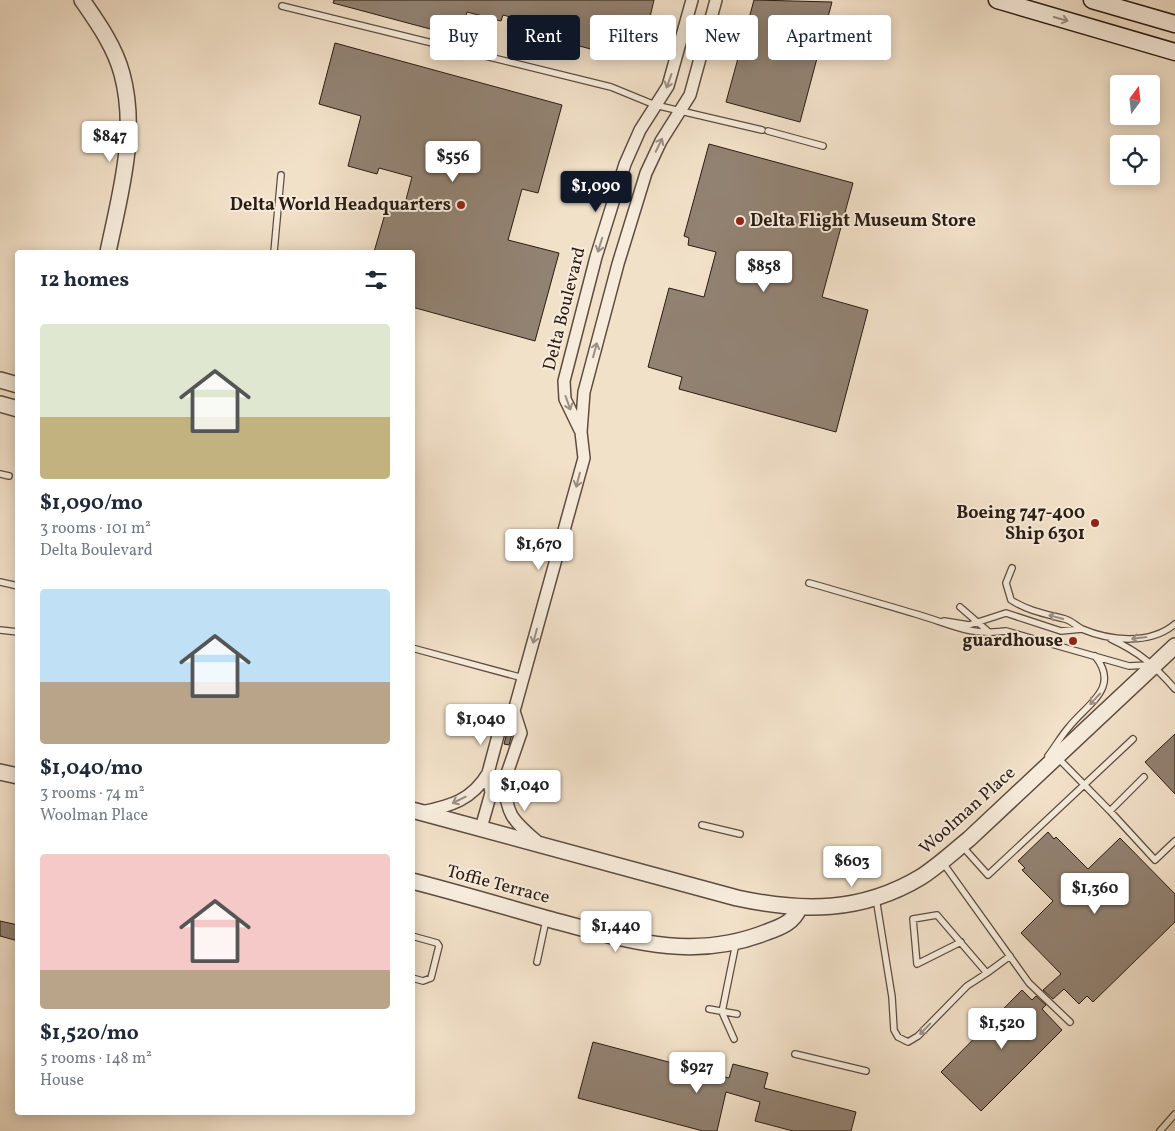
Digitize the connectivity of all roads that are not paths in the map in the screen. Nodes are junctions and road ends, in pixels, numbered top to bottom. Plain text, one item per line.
1 (82, 0) edge
2 (692, 0) edge
3 (716, 0) edge
4 (998, 0) edge
5 (1092, 0) edge
6 (282, 6) dead end
7 (1175, 24) edge
8 (1175, 52) edge
9 (655, 105) junction
10 (680, 110) junction
11 (823, 146) dead end
12 (282, 175) dead end
13 (108, 250) edge
14 (274, 250) edge
15 (0, 380) edge
16 (15, 384) edge
17 (0, 404) edge
18 (15, 407) edge
19 (581, 432) junction
20 (0, 474) edge
21 (9, 476) dead end
22 (1012, 568) dead end
23 (0, 582) edge
24 (809, 583) dead end
25 (15, 585) edge
26 (960, 607) dead end
27 (934, 620) junction
28 (979, 622) junction
29 (1175, 624) edge
30 (1082, 629) junction
31 (0, 630) edge
32 (15, 632) edge
33 (990, 633) junction
34 (1101, 634) junction
35 (1175, 646) edge
36 (415, 649) edge
37 (1095, 656) junction
38 (1154, 665) junction
39 (524, 678) junction
40 (1175, 689) edge
41 (514, 711) junction
42 (1133, 739) dead end
43 (1056, 757) junction
44 (0, 772) edge
45 (488, 773) junction
46 (15, 775) edge
47 (1144, 777) dead end
48 (1031, 780) junction
49 (504, 782) junction
50 (1085, 786) junction
51 (492, 793) junction
52 (1110, 810) junction
53 (417, 811) edge
54 (702, 825) dead end
55 (481, 828) junction
56 (740, 834) dead end
57 (1175, 841) edge
58 (541, 844) junction
59 (961, 846) junction
60 (942, 861) junction
61 (415, 882) edge
62 (876, 896) junction
63 (799, 908) junction
64 (547, 918) junction
65 (415, 937) edge
66 (961, 942) junction
67 (736, 943) junction
68 (1010, 956) junction
69 (536, 962) dead end
70 (987, 973) junction
71 (415, 979) edge
72 (709, 1009) dead end
73 (722, 1012) junction
74 (737, 1014) dead end
75 (1070, 1022) dead end
76 (734, 1039) dead end
77 (795, 1054) dead end
78 (866, 1072) dead end
79 (1175, 1114) edge
80 (1160, 1131) edge

1 - 13 street
2 -> 9 street, Delta Boulevard
3 - 10 street, Delta Boulevard
4 -> 8 main road
5 - 7 main road
6 - 9 lane
9 - 10 lane
9 -> 19 street, Delta Boulevard
10 - 11 lane
19 -> 10 street, Delta Boulevard
12 - 14 lane
15 - 16 street
17 - 18 street
19 -> 39 street, Delta Boulevard
20 - 21 lane
30 -> 22 lane
23 - 25 lane
24 - 27 lane
26 - 28 lane
27 - 28 lane
27 - 33 lane
28 - 30 lane
28 - 33 lane
29 -> 34 lane
30 - 34 lane
31 - 32 lane
33 - 37 lane
34 - 38 lane
35 - 38 street, Woolman Place
36 - 39 lane
37 - 38 lane
37 -> 48 lane
38 - 40 lane
38 - 43 street, Woolman Place
39 - 41 street, Delta Boulevard
41 - 45 street, Delta Boulevard
41 - 49 street
42 - 50 lane
43 - 48 street, Woolman Place
43 - 50 lane
44 - 46 street
45 - 51 street, Delta Boulevard
45 -> 53 street
47 - 52 lane
48 - 59 street, Woolman Place
49 - 51 street
49 - 58 street
50 - 52 lane
50 - 59 lane
51 - 55 street, Delta Boulevard
52 - 57 lane
53 - 55 street, Woolman Place
54 - 56 lane
55 - 58 street, Woolman Place
58 - 63 street, Woolman Place
59 - 60 street, Woolman Place
60 - 62 street, Woolman Place
60 - 68 lane
61 - 64 street, Toffie Terrace
62 - 63 street, Woolman Place
70 -> 62 lane
63 - 67 street, Toffie Terrace
64 - 67 street, Toffie Terrace
64 - 69 lane
65 - 71 lane
66 - 66 lane
66 - 70 lane
67 - 73 lane
68 - 70 lane
68 - 75 lane
72 - 73 lane
73 - 74 lane
73 - 76 lane
77 - 78 lane
79 - 80 lane

